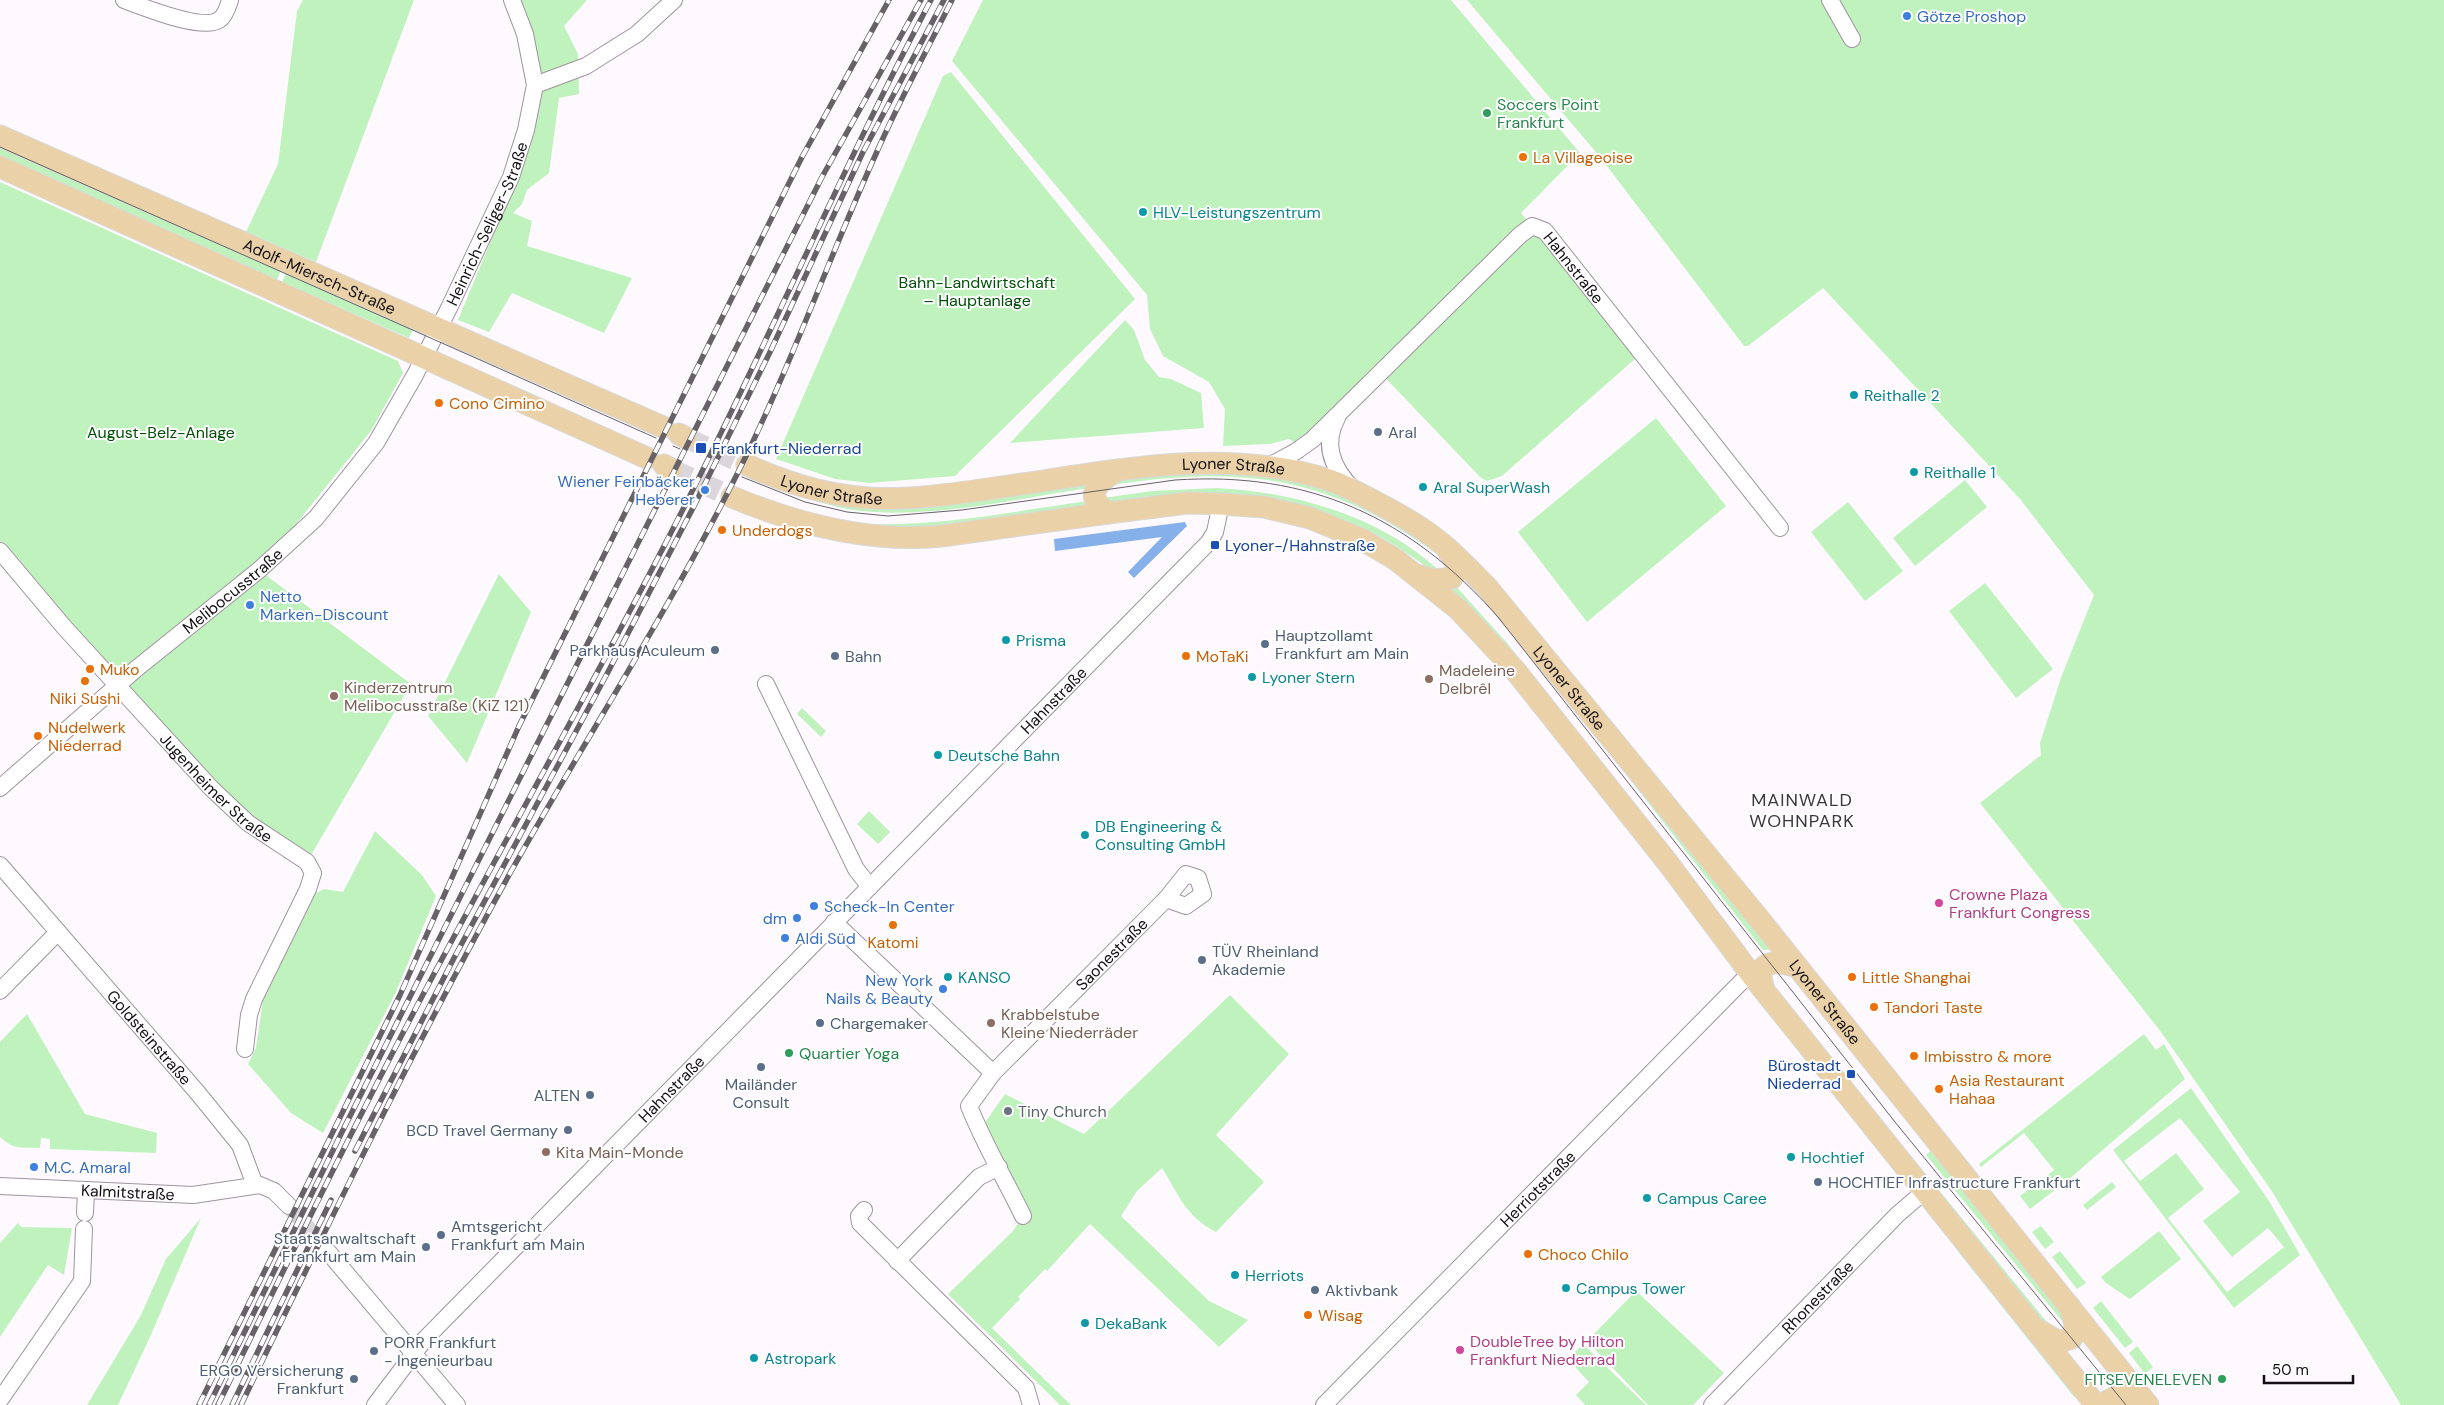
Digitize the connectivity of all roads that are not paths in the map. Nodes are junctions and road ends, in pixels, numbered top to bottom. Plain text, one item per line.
1 (124, 0) edge
2 (230, 0) edge
3 (512, 0) edge
4 (674, 0) edge
5 (1830, 0) edge
6 (1852, 39) dead end
7 (535, 85) junction
8 (0, 136) edge
9 (0, 167) edge
10 (438, 329) junction
11 (424, 358) junction
12 (1338, 414) junction
13 (676, 433) tunnel mouth
14 (660, 464) tunnel mouth
15 (747, 465) tunnel mouth
16 (1267, 466) junction
17 (1117, 471) junction
18 (1355, 490) junction
19 (732, 497) tunnel mouth
20 (1222, 504) junction
21 (1108, 513) junction
22 (1780, 528) dead end
23 (1444, 545) junction
24 (0, 551) edge
25 (1415, 574) junction
26 (766, 684) dead end
27 (117, 685) junction
28 (0, 788) edge
29 (0, 865) edge
30 (870, 887) junction
31 (1166, 899) dead end
32 (834, 922) junction
33 (58, 932) junction
34 (1797, 967) junction
35 (1756, 980) junction
36 (0, 991) edge
37 (245, 1048) dead end
38 (993, 1073) junction
39 (999, 1166) junction
40 (255, 1185) junction
41 (0, 1186) edge
42 (86, 1190) junction
43 (1925, 1191) junction
44 (289, 1206) tunnel mouth
45 (864, 1210) dead end
46 (1023, 1216) dead end
47 (324, 1247) tunnel mouth
48 (897, 1261) junction
49 (2070, 1307) junction
50 (2028, 1321) junction
51 (414, 1354) junction
52 (2123, 1391) edge
53 (0, 1400) edge
54 (2148, 1404) edge
55 (375, 1405) edge
56 (457, 1405) edge
57 (1031, 1405) edge
58 (1324, 1405) edge
59 (1712, 1405) edge
60 (2096, 1405) edge
61 (2102, 1405) edge

1 - 2 street
3 - 7 street, Heinrich-Seliger-Straße
4 - 7 street
5 - 6 street
7 - 10 street, Heinrich-Seliger-Straße
8 - 10 main road, Adolf-Miersch-Straße
9 - 11 main road, Adolf-Miersch-Straße
10 - 11 street, Heinrich-Seliger-Straße
10 - 13 main road, Adolf-Miersch-Straße
11 - 14 main road, Adolf-Miersch-Straße
11 - 27 street, Melibocusstraße
12 - 16 street, Hahnstraße
12 - 18 street, Hahnstraße
12 - 22 street, Hahnstraße
15 - 17 main road, Lyoner Straße
16 - 17 main road, Lyoner Straße
16 - 18 main road, Lyoner Straße
17 - 21 main road
18 - 23 main road, Lyoner Straße
19 - 21 main road, Lyoner Straße
20 - 21 main road, Lyoner Straße
20 - 25 main road, Lyoner Straße
20 - 30 street, Hahnstraße
23 - 25 main road
23 - 34 main road, Lyoner Straße
24 - 27 street, Jugenheimer Straße
25 - 35 main road, Lyoner Straße
26 - 30 street
27 - 28 street, Melibocusstraße
27 - 37 street, Jugenheimer Straße
29 - 33 street, Goldsteinstraße
30 - 32 street, Hahnstraße
31 - 38 street, Saonestraße
32 - 38 street
32 - 51 street, Hahnstraße
33 - 36 street
33 - 40 street, Goldsteinstraße
34 - 35 main road
34 - 49 main road, Lyoner Straße
35 - 43 main road, Lyoner Straße
35 - 58 street, Herriotstraße
38 - 39 street, Saonestraße
39 - 46 street, Saonestraße
39 - 48 street
40 - 42 street, Kalmitstraße
40 - 44 street
41 - 42 street, Kalmitstraße
42 - 53 street
43 - 50 main road, Lyoner Straße
43 - 59 street, Rhonestraße
45 - 48 street
47 - 51 street
48 - 57 street
49 - 50 main road
49 - 52 main road, Lyoner Straße
50 - 60 main road, Lyoner Straße
51 - 55 street, Hahnstraße
51 - 56 street
52 - 54 main road
52 - 61 main road

